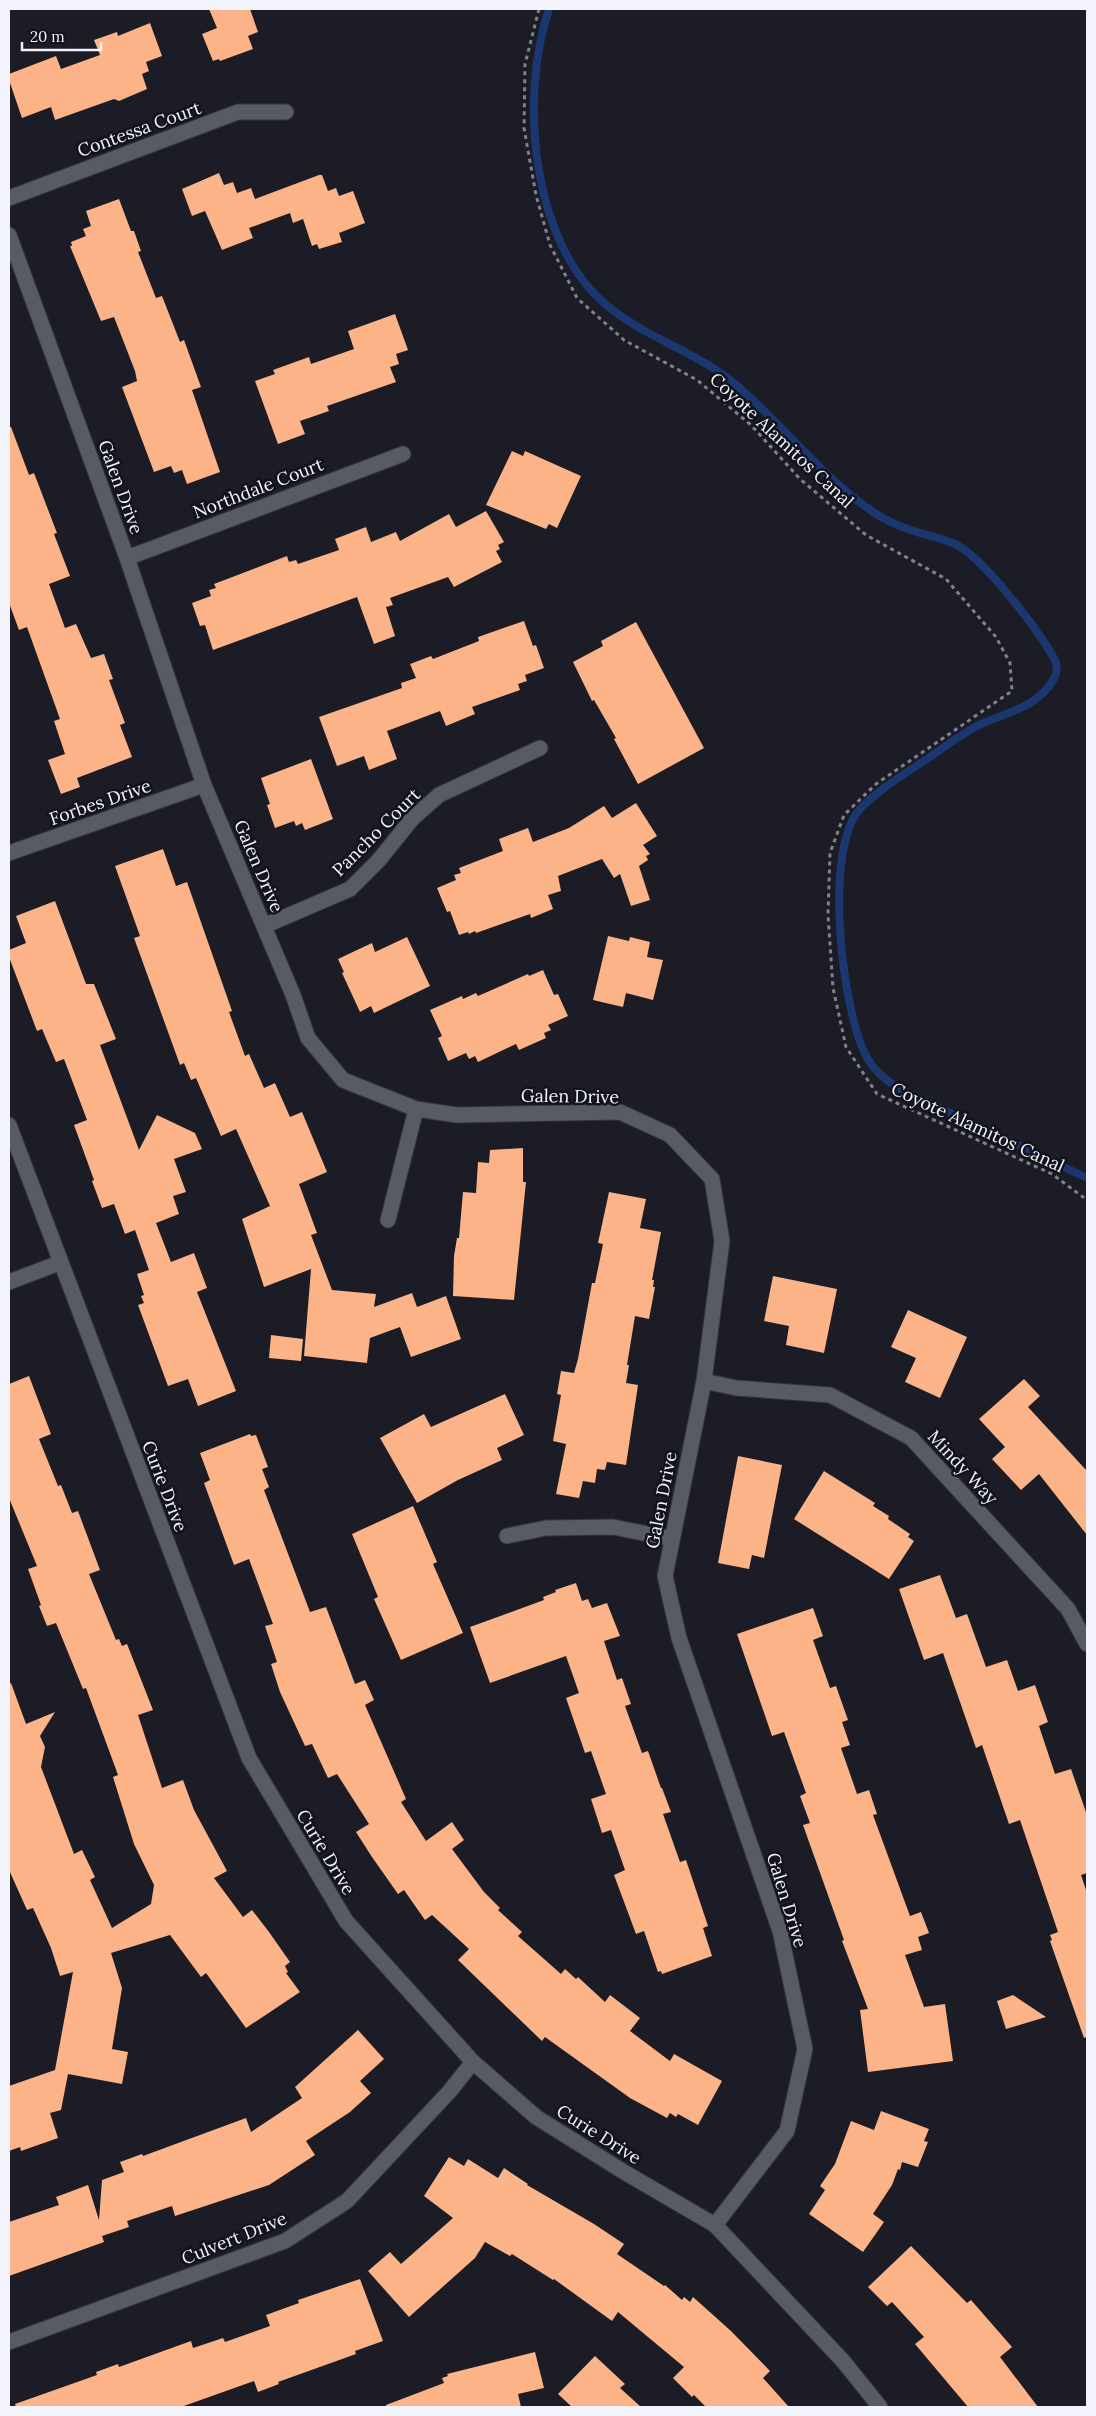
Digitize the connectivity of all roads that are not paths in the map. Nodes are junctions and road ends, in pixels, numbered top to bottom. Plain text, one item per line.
1 (286, 112) dead end
2 (9, 198) edge
3 (9, 235) edge
4 (403, 454) dead end
5 (127, 558) junction
6 (540, 748) dead end
7 (204, 785) junction
8 (9, 853) edge
9 (264, 926) junction
10 (416, 1109) junction
11 (9, 1125) edge
12 (388, 1220) dead end
13 (59, 1263) junction
14 (9, 1282) edge
15 (704, 1381) junction
16 (507, 1536) dead end
17 (672, 1539) junction
18 (1087, 1644) edge
19 (473, 2062) junction
20 (715, 2225) junction
21 (9, 2342) edge
22 (880, 2407) edge

1 - 2 street, Contessa Court
3 - 5 street, Galen Drive
4 - 5 street, Northdale Court
5 - 7 street, Galen Drive
6 - 9 street, Pancho Court
7 - 8 street, Forbes Drive
7 - 9 street, Galen Drive
9 - 10 street, Galen Drive
10 - 12 street
10 - 15 street, Galen Drive
11 - 13 street, Curie Drive
13 - 14 street
13 - 19 street, Curie Drive
15 - 17 street, Galen Drive
15 - 18 street, Mindy Way
16 - 17 street
17 - 20 street, Galen Drive
19 - 20 street, Curie Drive
19 - 21 street, Culvert Drive
20 - 22 street, Curie Drive

